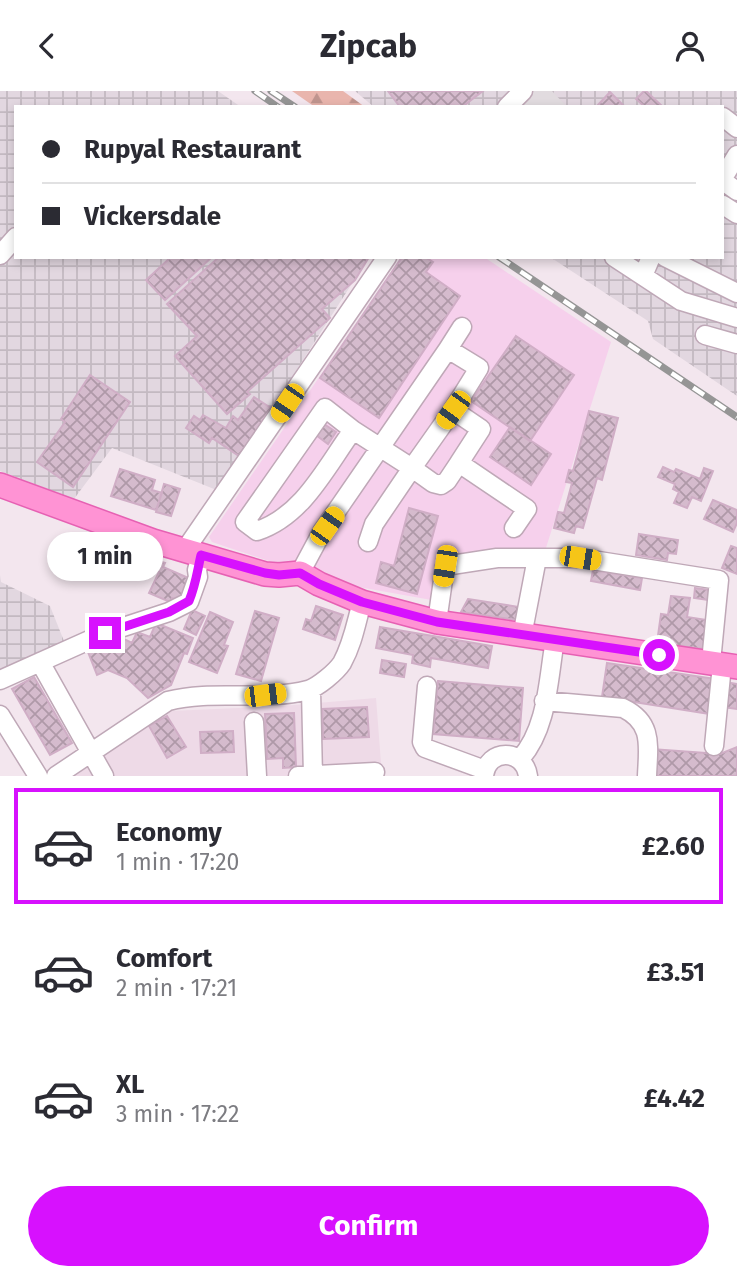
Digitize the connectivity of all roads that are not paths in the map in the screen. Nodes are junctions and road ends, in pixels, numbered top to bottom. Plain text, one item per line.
1 (523, 91) edge
2 (509, 105) edge
3 (737, 155) edge
4 (724, 177) edge
5 (14, 239) edge
6 (0, 255) edge
7 (386, 259) edge
8 (617, 259) edge
9 (650, 259) edge
10 (669, 259) edge
11 (643, 276) junction
12 (737, 293) edge
13 (737, 318) edge
14 (463, 327) dead end
15 (705, 335) dead end
16 (737, 344) edge
17 (448, 349) junction
18 (453, 410) junction
19 (353, 430) junction
20 (382, 449) junction
21 (459, 463) junction
22 (412, 468) junction
23 (0, 486) edge
24 (514, 528) dead end
25 (368, 542) dead end
26 (193, 553) junction
27 (537, 558) junction
28 (300, 573) junction
29 (362, 602) junction
30 (437, 622) junction
31 (522, 636) junction
32 (555, 640) junction
33 (40, 662) junction
34 (723, 665) edge
35 (0, 680) edge
36 (427, 686) dead end
37 (311, 689) junction
38 (544, 701) junction
39 (0, 715) edge
40 (254, 722) dead end
41 (714, 746) dead end
42 (92, 752) junction
43 (520, 759) junction
44 (375, 772) dead end
45 (484, 773) edge
46 (38, 776) edge
47 (56, 776) edge
48 (104, 776) edge
49 (257, 776) edge
50 (298, 776) edge
51 (313, 776) edge
52 (528, 776) edge
53 (647, 776) edge

1 - 2 street
3 - 4 street
5 - 6 street
7 - 26 street
8 - 11 street
9 - 11 street
10 - 12 street
11 - 13 street
14 - 17 street
15 - 16 street
17 - 18 street
17 - 20 street
18 - 21 street
18 - 22 street
19 - 19 street
19 - 20 street
20 - 22 street
20 - 28 street
21 - 22 street
21 - 24 street
22 - 25 street
23 - 26 main road
26 - 28 main road
26 - 33 street
27 - 30 street
27 - 31 street
27 - 34 street
28 - 29 main road
29 - 30 main road
29 - 37 street
30 - 31 main road
31 - 32 main road
32 - 34 main road
32 - 38 street
33 - 35 street
33 - 42 street
34 - 41 street
36 - 45 street
37 - 42 street
37 - 51 street
38 - 43 street
38 - 53 street
39 - 46 street
40 - 49 street
42 - 47 street
42 - 48 street
43 - 45 street
43 - 52 street
44 - 51 street
50 - 51 street

